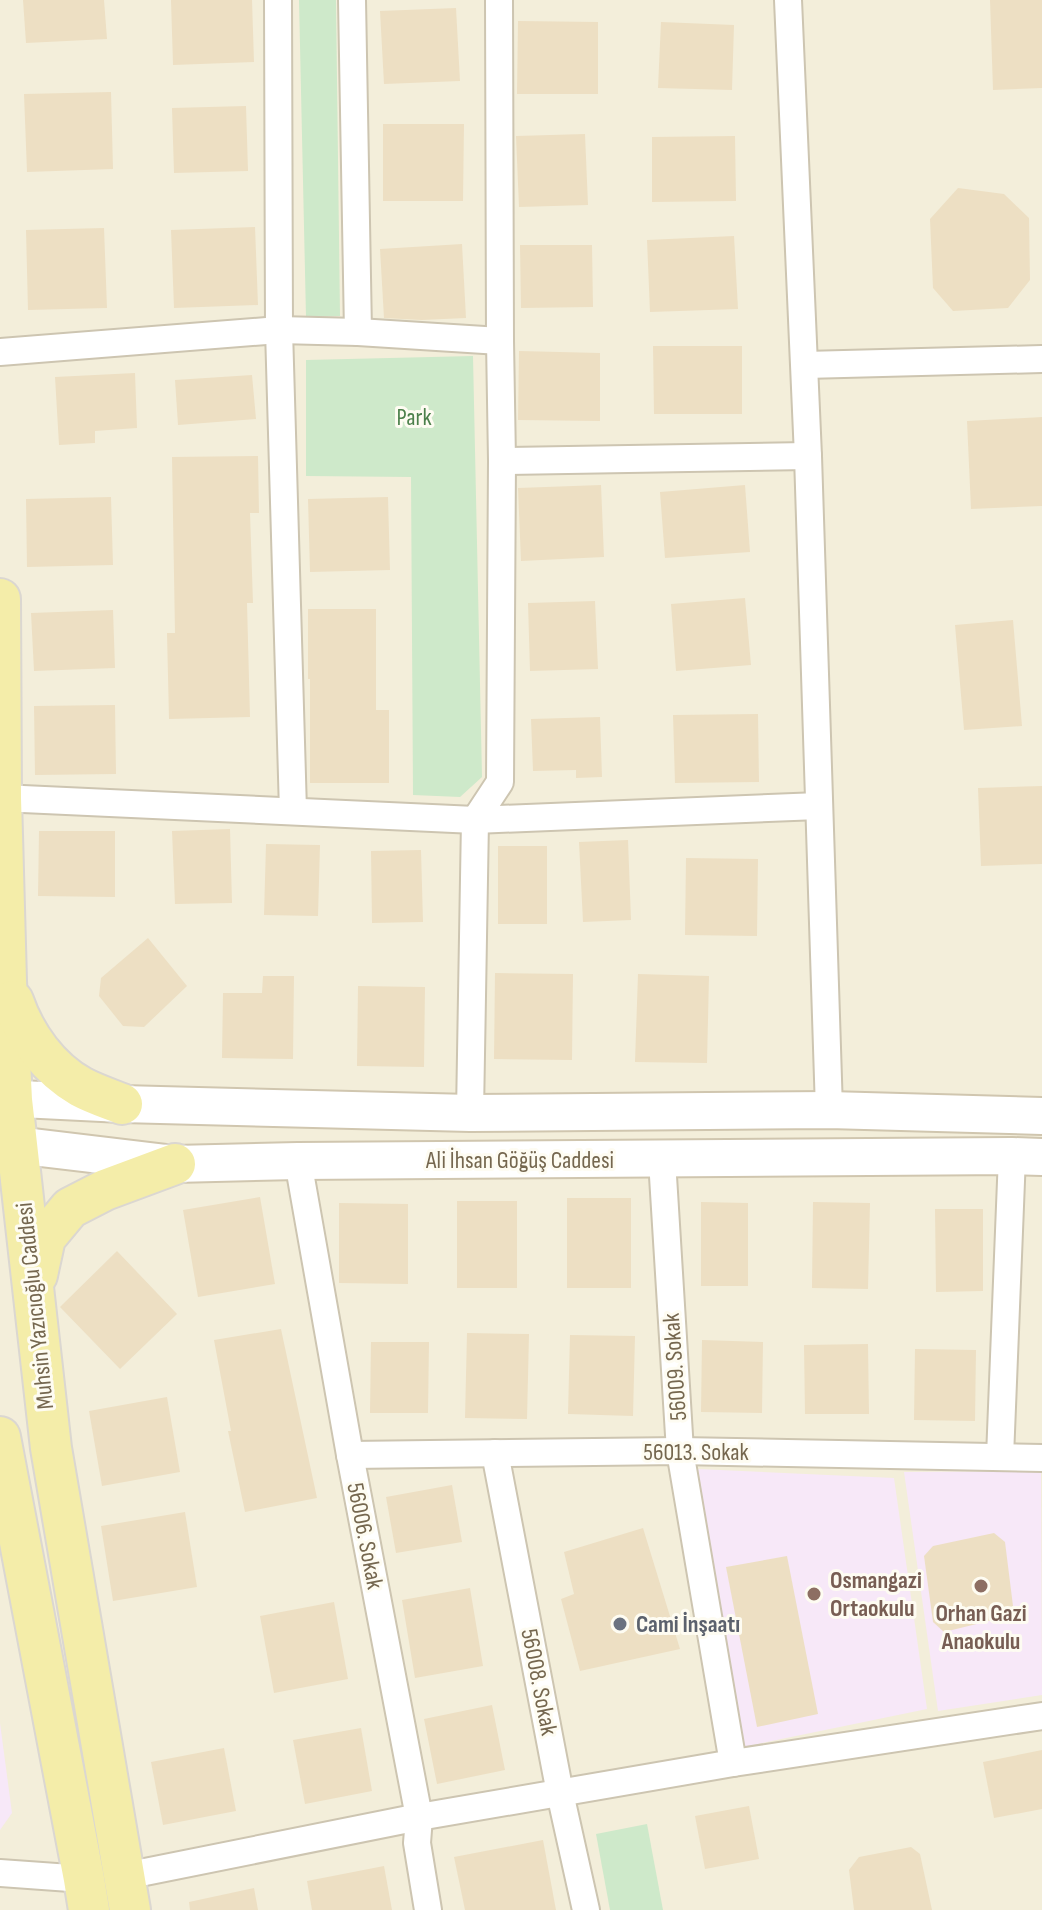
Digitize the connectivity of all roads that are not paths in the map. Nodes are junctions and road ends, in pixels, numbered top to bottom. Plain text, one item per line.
1 (278, 0) edge
2 (352, 0) edge
3 (499, 0) edge
4 (788, 0) edge
5 (279, 330) junction
6 (358, 332) junction
7 (500, 341) junction
8 (0, 352) edge
9 (1042, 359) edge
10 (805, 365) junction
11 (808, 456) junction
12 (502, 461) junction
13 (0, 599) edge
14 (1, 798) edge
15 (819, 806) junction
16 (293, 811) junction
17 (475, 820) junction
18 (6, 981) junction
19 (6, 1099) edge
20 (122, 1104) junction
21 (829, 1110) junction
22 (470, 1113) junction
23 (1042, 1116) edge
24 (9, 1144) edge
25 (1027, 1156) edge
26 (662, 1160) junction
27 (298, 1161) junction
28 (175, 1164) junction
29 (34, 1291) junction
30 (1, 1450) edge
31 (680, 1451) junction
32 (495, 1453) junction
33 (350, 1455) junction
34 (1000, 1457) junction
35 (1042, 1458) edge
36 (1042, 1716) edge
37 (733, 1763) junction
38 (560, 1793) junction
39 (419, 1817) junction
40 (0, 1873) edge
41 (128, 1893) edge
42 (86, 1894) edge
43 (428, 1910) edge
44 (586, 1910) edge

1 - 5 street
2 - 6 street
3 - 7 street
4 - 10 street
5 - 6 street
5 - 8 street
5 - 16 street
6 - 7 street
7 - 12 street
9 - 10 street
10 - 11 street
11 - 12 street
11 - 15 street
12 - 17 street
13 - 14 main road, Muhsin Yazıcıoğlu Caddesi
14 - 16 street
14 - 18 main road, Muhsin Yazıcıoğlu Caddesi
15 - 17 street
15 - 21 street
16 - 17 street
17 - 22 street
18 - 19 main road, Muhsin Yazıcıoğlu Caddesi
18 - 20 main road
19 - 20 main road, Ali İhsan Göğüş Caddesi
19 - 24 main road, Muhsin Yazıcıoğlu Caddesi
20 - 22 main road, Ali İhsan Göğüş Caddesi
21 - 22 main road, Ali İhsan Göğüş Caddesi
21 - 23 main road, Ali İhsan Göğüş Caddesi
24 - 28 main road, Ali İhsan Göğüş Caddesi
24 - 29 main road, Muhsin Yazıcıoğlu Caddesi
25 - 26 main road, Ali İhsan Göğüş Caddesi
25 - 34 street
26 - 27 main road, Ali İhsan Göğüş Caddesi
26 - 31 street, 56009. Sokak
27 - 28 main road, Ali İhsan Göğüş Caddesi
27 - 33 street, 56006. Sokak
28 - 29 main road
29 - 41 main road, Muhsin Yazıcıoğlu Caddesi
30 - 42 main road
31 - 32 street, 56013. Sokak
31 - 34 street, 56013. Sokak
31 - 37 street, 56009. Sokak
32 - 33 street, 56013. Sokak
32 - 38 street, 56008. Sokak
33 - 39 street, 56006. Sokak
34 - 35 street, 56013. Sokak
36 - 37 street
37 - 38 street
38 - 39 street
38 - 44 street, 56008. Sokak
39 - 41 street
39 - 43 street, 56006. Sokak
40 - 42 street

